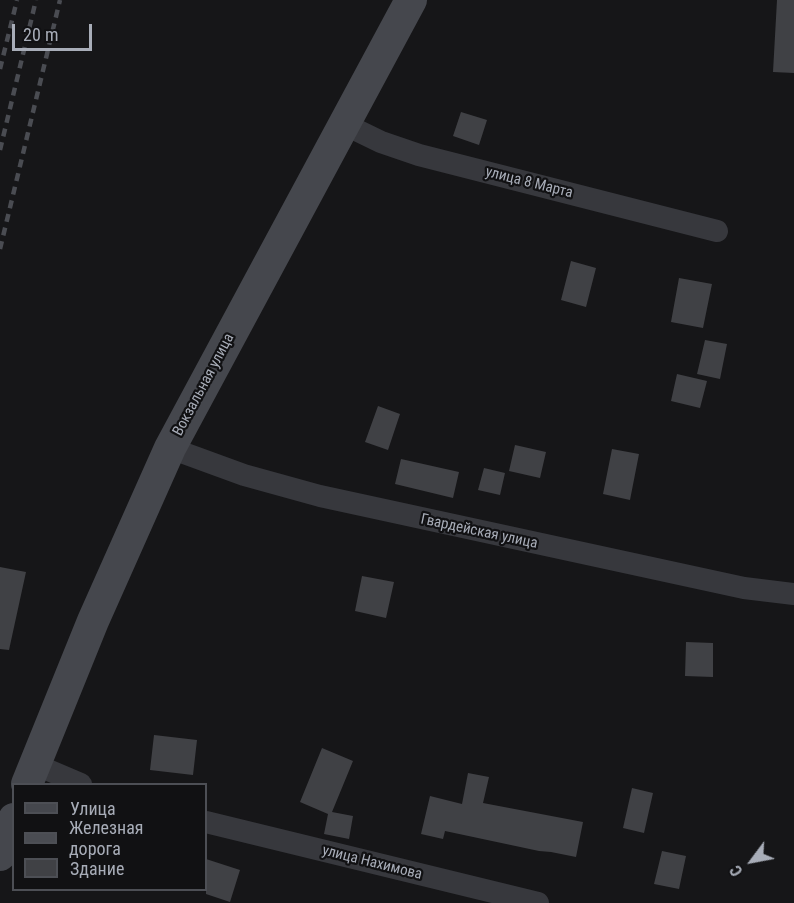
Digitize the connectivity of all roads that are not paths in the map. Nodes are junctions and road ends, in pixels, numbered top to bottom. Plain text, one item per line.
1 (411, 0) edge
2 (344, 124) junction
3 (717, 231) dead end
4 (170, 448) junction
5 (794, 594) edge
6 (31, 774) edge
7 (76, 783) edge
8 (207, 822) edge
9 (12, 824) edge
10 (0, 855) edge
11 (538, 903) edge

1 - 2 main road, Вокзальная улица
2 - 3 street, улица 8 Марта
2 - 4 main road, Вокзальная улица
4 - 5 street, Гвардейская улица
4 - 6 main road, Вокзальная улица
6 - 7 street
8 - 11 street, улица Нахимова
9 - 10 main road

